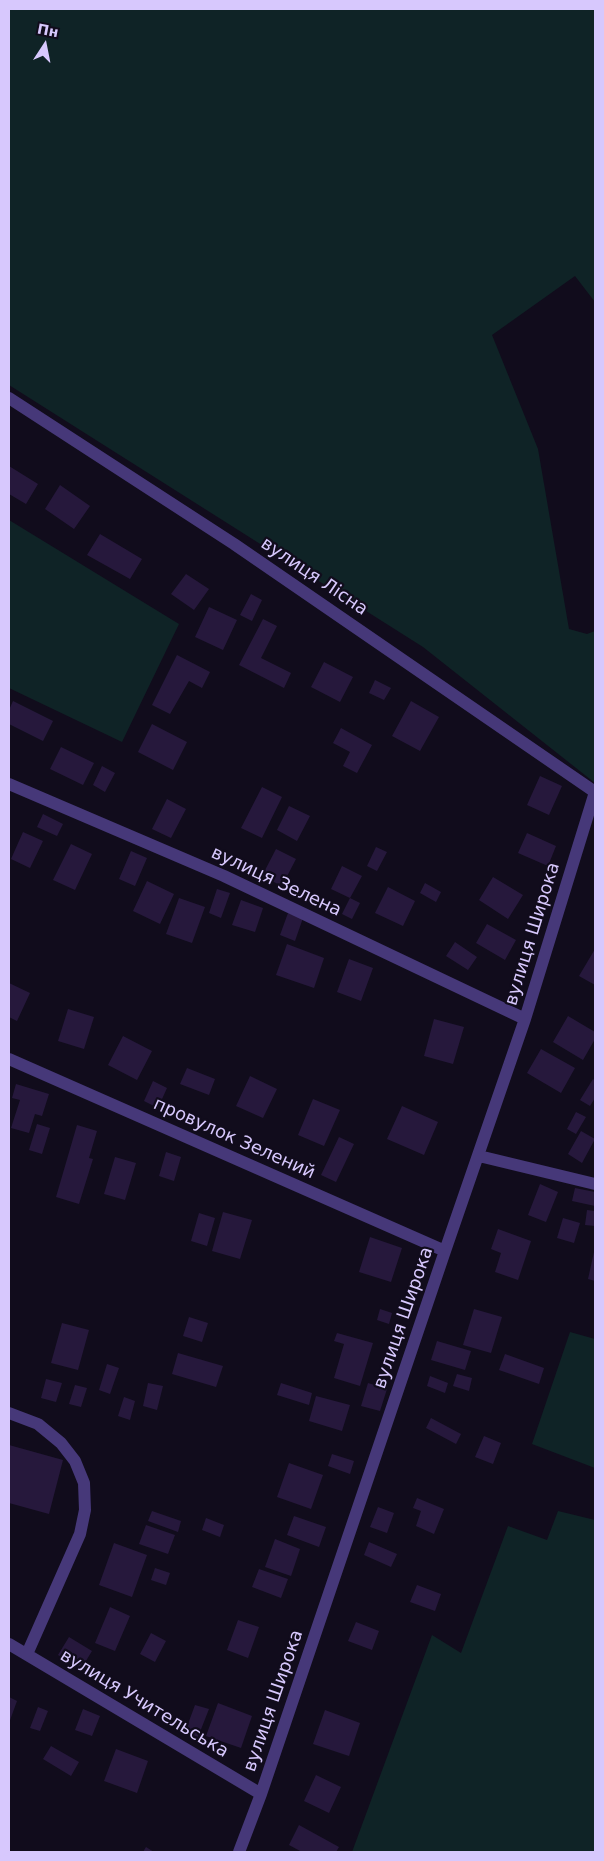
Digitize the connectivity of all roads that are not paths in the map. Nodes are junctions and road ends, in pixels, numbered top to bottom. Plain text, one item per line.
1 (9, 398) edge
2 (9, 784) edge
3 (595, 792) edge
4 (525, 1019) junction
5 (9, 1058) edge
6 (479, 1156) junction
7 (595, 1184) edge
8 (445, 1251) junction
9 (9, 1413) edge
10 (9, 1644) edge
11 (27, 1654) junction
12 (261, 1794) junction
13 (239, 1852) edge

1 - 3 street, вулиця Лісна
2 - 4 street, вулиця Зелена
3 - 4 street, вулиця Широка
4 - 6 street, вулиця Широка
5 - 8 street, провулок Зелений
6 - 7 street
6 - 8 street, вулиця Широка
8 - 12 street, вулиця Широка
9 - 11 street
10 - 11 street, вулиця Учительська
11 - 12 street, вулиця Учительська
12 - 13 street, вулиця Широка

